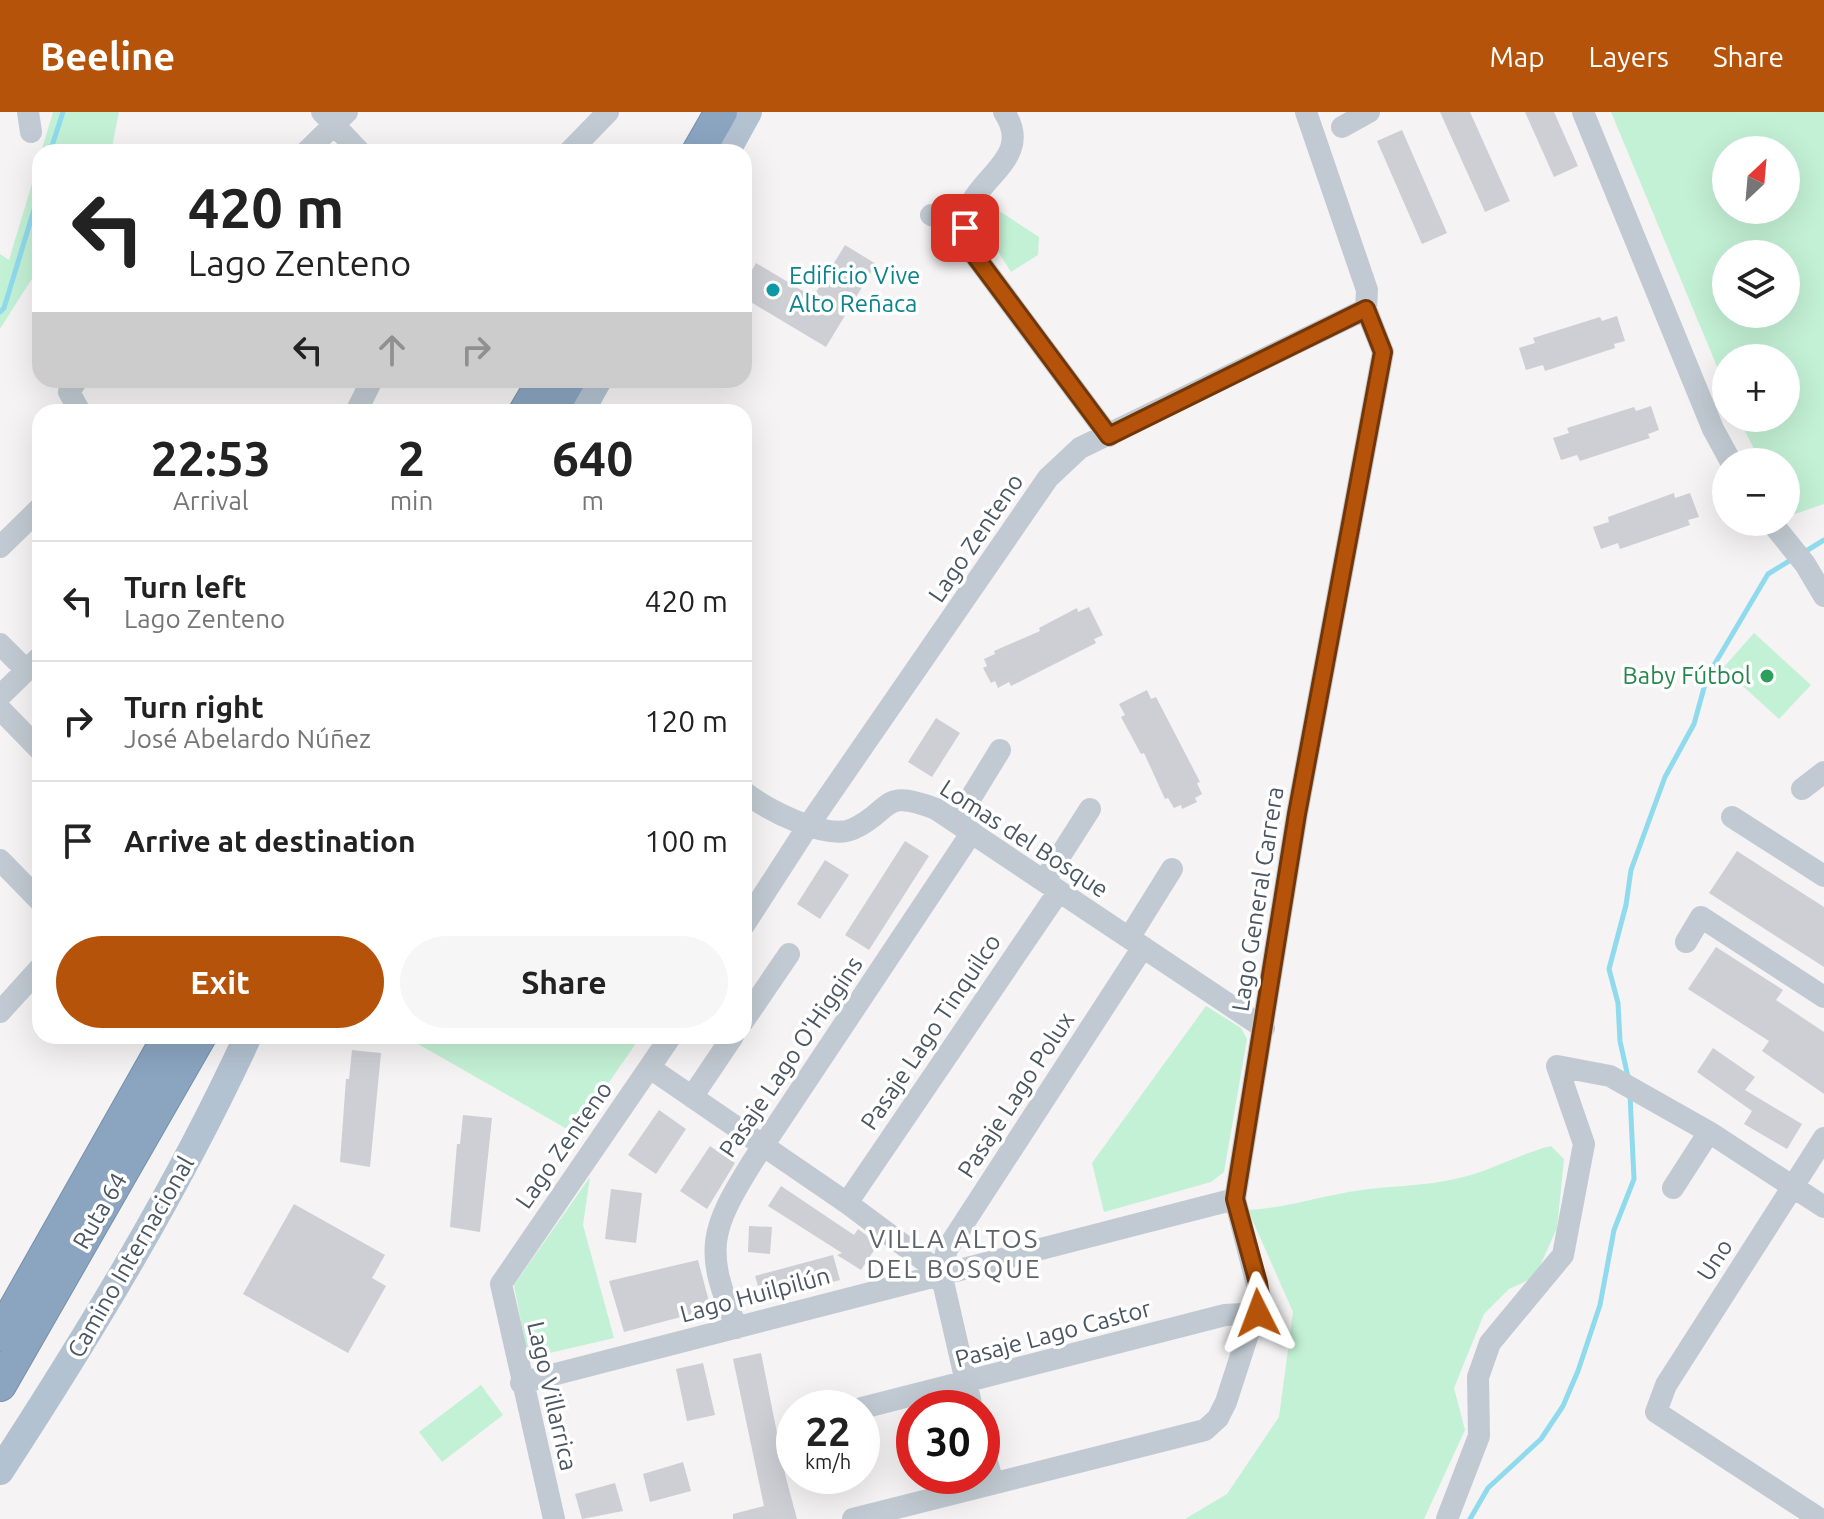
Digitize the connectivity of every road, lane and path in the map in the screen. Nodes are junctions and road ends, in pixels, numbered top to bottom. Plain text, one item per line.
1 (608, 112) edge
2 (697, 112) edge
3 (721, 112) edge
4 (748, 112) edge
5 (1004, 112) edge
6 (1306, 112) edge
7 (1369, 112) edge
8 (1583, 112) edge
9 (334, 116) edge
10 (1342, 127) dead end
11 (312, 144) edge
12 (354, 144) edge
13 (577, 144) edge
14 (679, 144) edge
15 (703, 144) edge
16 (730, 144) edge
17 (931, 215) dead end
18 (965, 228) junction
19 (1366, 309) junction
20 (1109, 436) junction
21 (1723, 448) edge
22 (32, 516) edge
23 (1782, 536) edge
24 (0, 547) edge
25 (1824, 596) edge
26 (0, 644) edge
27 (32, 663) edge
28 (32, 665) edge
29 (0, 696) edge
30 (0, 709) edge
31 (32, 742) edge
32 (1000, 750) dead end
33 (1824, 772) edge
34 (1802, 789) dead end
35 (752, 796) edge
36 (1090, 809) dead end
37 (1732, 817) dead end
38 (808, 826) junction
39 (964, 827) junction
40 (0, 860) edge
41 (1172, 869) dead end
42 (1824, 876) edge
43 (1051, 886) junction
44 (32, 890) edge
45 (752, 913) edge
46 (1136, 942) junction
47 (1686, 942) dead end
48 (789, 954) dead end
49 (32, 976) edge
50 (1824, 997) edge
51 (752, 1008) edge
52 (1, 1009) edge
53 (1264, 1028) junction
54 (164, 1044) edge
55 (195, 1044) edge
56 (244, 1044) edge
57 (666, 1044) edge
58 (728, 1044) edge
59 (650, 1068) junction
60 (692, 1097) junction
61 (1709, 1132) junction
62 (1824, 1138) edge
63 (763, 1147) junction
64 (1793, 1187) junction
65 (1673, 1188) dead end
66 (1235, 1199) junction
67 (847, 1203) junction
68 (1824, 1207) edge
69 (941, 1273) junction
70 (501, 1284) joint
71 (1258, 1313) junction
72 (737, 1328) junction
73 (0, 1335) edge
74 (521, 1383) junction
75 (966, 1384) junction
76 (0, 1385) edge
77 (968, 1390) edge
78 (880, 1404) edge
79 (0, 1471) edge
80 (1000, 1481) edge
81 (950, 1494) edge
82 (554, 1519) edge
83 (853, 1519) edge
84 (1447, 1519) edge
85 (1820, 1519) edge

1 - 13 street
2 - 14 highway
3 - 15 highway
4 - 16 main road
5 - 18 street
6 - 19 street, Lago General Carrera
7 - 10 street
8 - 21 street
9 - 11 street
9 - 12 street
17 - 18 street
18 - 20 street
19 - 20 street, Lago Zenteno
19 - 53 street, Lago General Carrera
20 - 38 street, Lago Zenteno
22 - 24 street
23 - 25 street
26 - 27 street
28 - 29 street
30 - 31 street
32 - 39 street, Pasaje Lago O'Higgins
33 - 34 street
35 - 38 street, Lomas del Bosque
36 - 43 street, Pasaje Lago Tinquilco
37 - 42 street
38 - 39 street, Lomas del Bosque
38 - 45 street, Lago Zenteno
39 - 43 street, Lomas del Bosque
39 - 63 street, Pasaje Lago O'Higgins
40 - 44 street
41 - 46 street, Pasaje Lago Polux
43 - 46 street, Lomas del Bosque
43 - 67 street, Pasaje Lago Tinquilco
46 - 53 street, Lomas del Bosque
46 - 69 street, Pasaje Lago Polux
47 - 50 street
48 - 51 street
49 - 52 street
53 - 66 street, Lago General Carrera
54 - 73 highway, Ruta 64
55 - 76 highway, Ruta 64
56 - 79 main road, Camino Internacional
57 - 59 street, Lago Zenteno
58 - 60 street
59 - 60 street
59 - 70 street, Lago Zenteno
60 - 63 street
61 - 64 street
61 - 65 street
61 - 84 street
62 - 64 street, Uno
63 - 67 street
63 - 72 street, Pasaje Lago O'Higgins
64 - 68 street
64 - 85 street, Uno
66 - 69 street, Lago Huilpilún
66 - 71 street, Lago General Carrera
67 - 69 street
69 - 72 street, Lago Huilpilún
69 - 75 street
70 - 74 street, Lago Villarrica
71 - 75 street, Pasaje Lago Castor
71 - 80 street, Lago General Carrera
72 - 74 street, Lago Huilpilún
74 - 82 street, Lago Villarrica
75 - 77 street
75 - 78 street, Pasaje Lago Castor
81 - 83 street, Lago General Carrera

